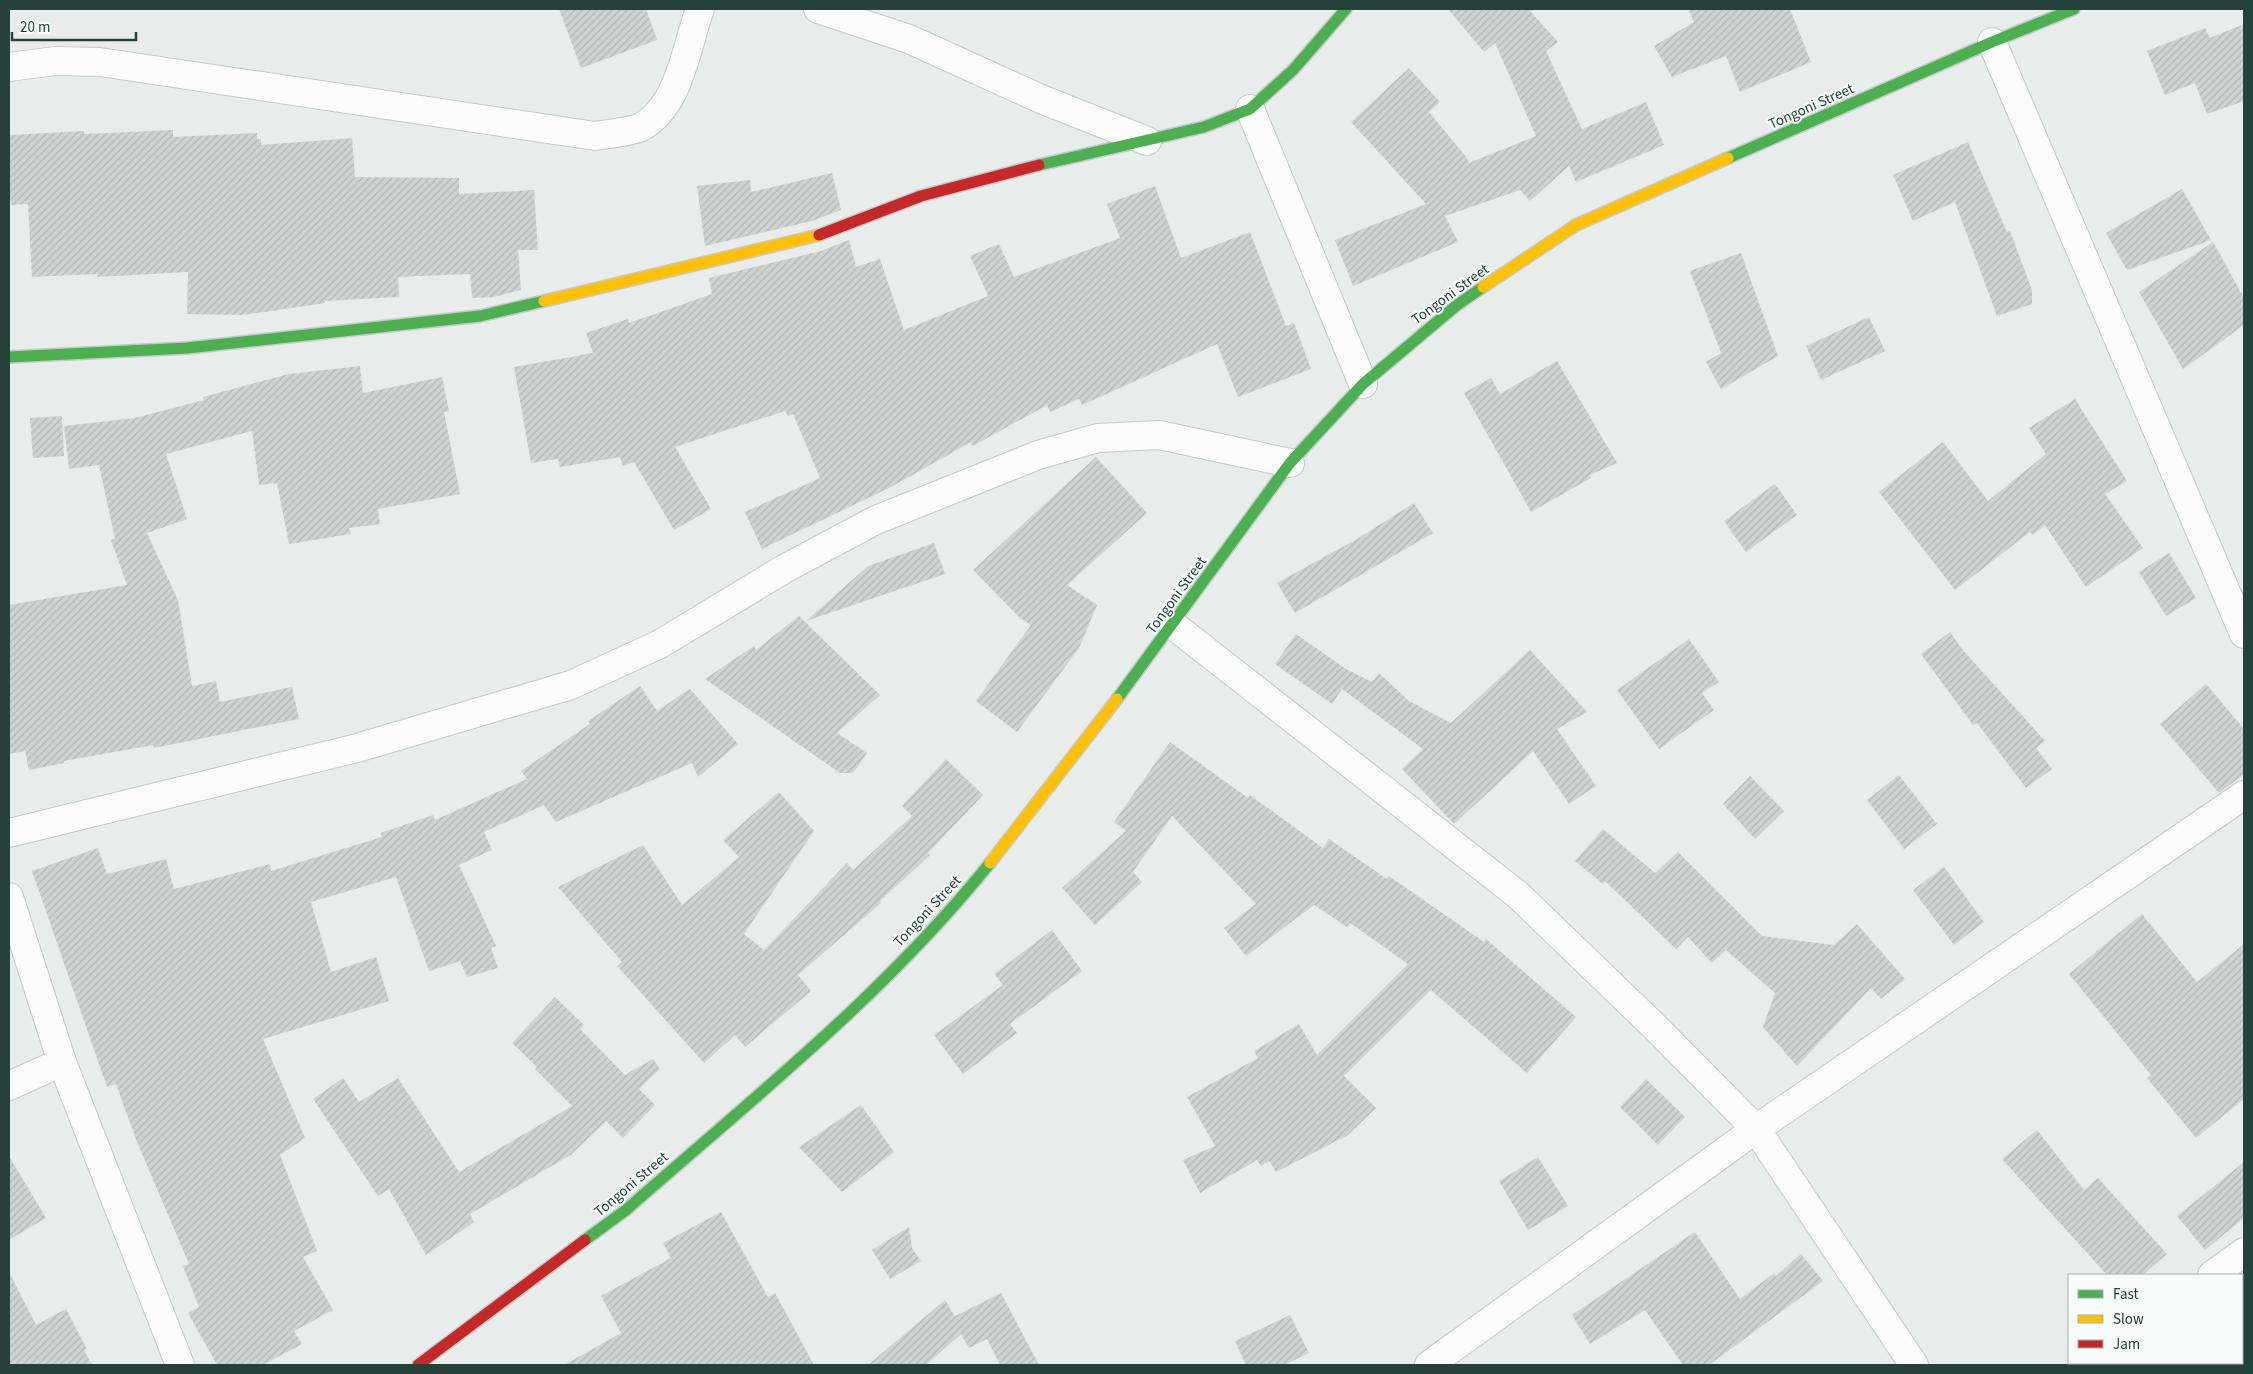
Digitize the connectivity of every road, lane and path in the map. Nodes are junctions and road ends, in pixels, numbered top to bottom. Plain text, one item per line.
1 (700, 9) edge
2 (818, 9) edge
3 (1346, 9) edge
4 (2074, 9) edge
5 (1992, 42) junction
6 (9, 67) edge
7 (1250, 109) junction
8 (1147, 141) junction
9 (9, 357) edge
10 (1363, 384) junction
11 (1290, 463) junction
12 (1173, 625) junction
13 (2244, 634) edge
14 (2244, 795) edge
15 (9, 833) edge
16 (9, 897) edge
17 (62, 1062) junction
18 (9, 1086) edge
19 (1756, 1129) junction
20 (2244, 1252) edge
21 (2213, 1274) edge
22 (180, 1365) edge
23 (418, 1365) edge
24 (1429, 1365) edge
25 (1914, 1365) edge

1 - 6 street
2 - 8 street
3 - 7 street
4 - 5 street, Tongoni Street
5 - 10 street, Tongoni Street
5 - 13 street
7 - 8 street
7 - 10 street
8 - 9 street
10 - 11 street, Tongoni Street
11 - 12 street, Tongoni Street
11 - 15 street
12 - 19 street
12 - 23 street, Tongoni Street
14 - 19 street
16 - 17 street
17 - 18 street
17 - 22 street
19 - 24 street
19 - 25 street
20 - 21 street

